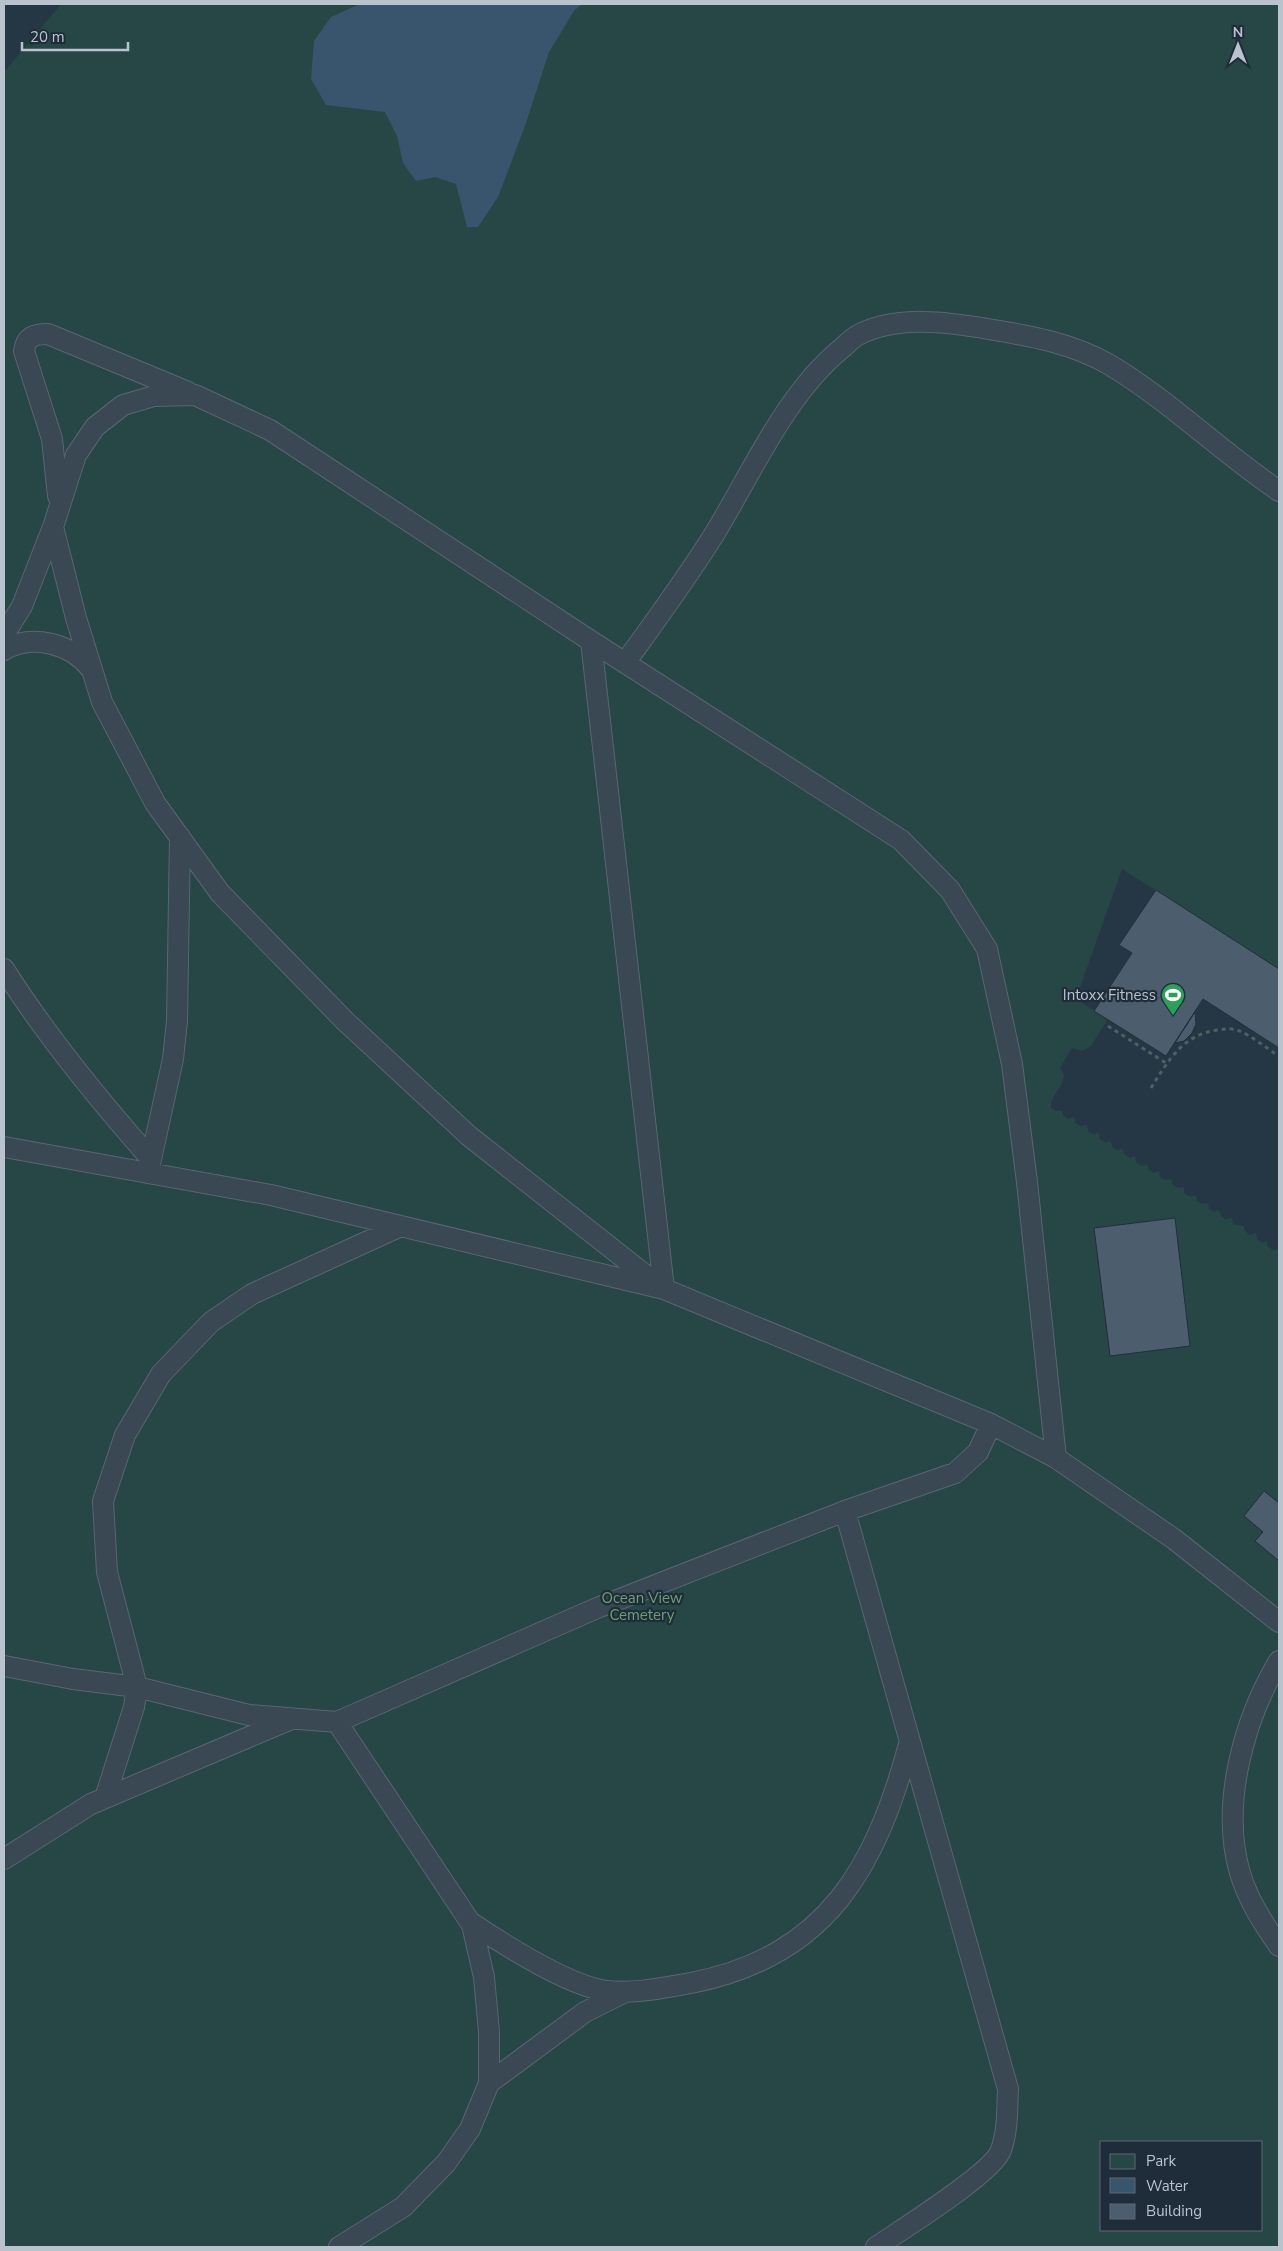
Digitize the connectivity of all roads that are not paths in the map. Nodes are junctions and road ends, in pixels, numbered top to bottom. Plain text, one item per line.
1 (195, 395) junction
2 (1279, 491) edge
3 (56, 519) junction
4 (4, 635) edge
5 (591, 641) junction
6 (4, 650) edge
7 (625, 663) junction
8 (92, 670) junction
9 (180, 837) junction
10 (4, 969) edge
11 (4, 1147) edge
12 (150, 1166) junction
13 (399, 1227) junction
14 (664, 1289) junction
15 (991, 1424) junction
16 (1056, 1458) junction
17 (846, 1512) junction
18 (1279, 1622) edge
19 (1279, 1661) edge
20 (4, 1666) edge
21 (137, 1687) junction
22 (291, 1719) junction
23 (337, 1722) junction
24 (910, 1740) junction
25 (105, 1798) junction
26 (4, 1859) edge
27 (470, 1922) junction
28 (1279, 1946) edge
29 (625, 1992) junction
30 (489, 2083) junction
31 (339, 2247) edge
32 (876, 2247) edge

1 - 3 lane
1 - 3 lane
1 - 5 lane
2 - 7 lane
3 - 4 lane
3 - 8 lane
5 - 7 lane
5 - 14 lane
6 - 8 lane
7 - 16 lane
8 - 9 lane
9 - 12 lane
9 - 14 lane
10 - 12 lane
11 - 12 lane
12 - 13 lane
13 - 14 lane
13 - 21 lane
14 - 15 lane
15 - 16 lane
15 - 17 lane
16 - 18 lane
17 - 23 lane
17 - 24 lane
19 - 28 lane
20 - 21 lane
21 - 22 lane
21 - 25 lane
22 - 23 lane
22 - 25 lane
23 - 27 lane
24 - 29 lane
24 - 32 lane
25 - 26 lane
27 - 29 lane
27 - 30 lane
29 - 30 lane
30 - 31 lane

